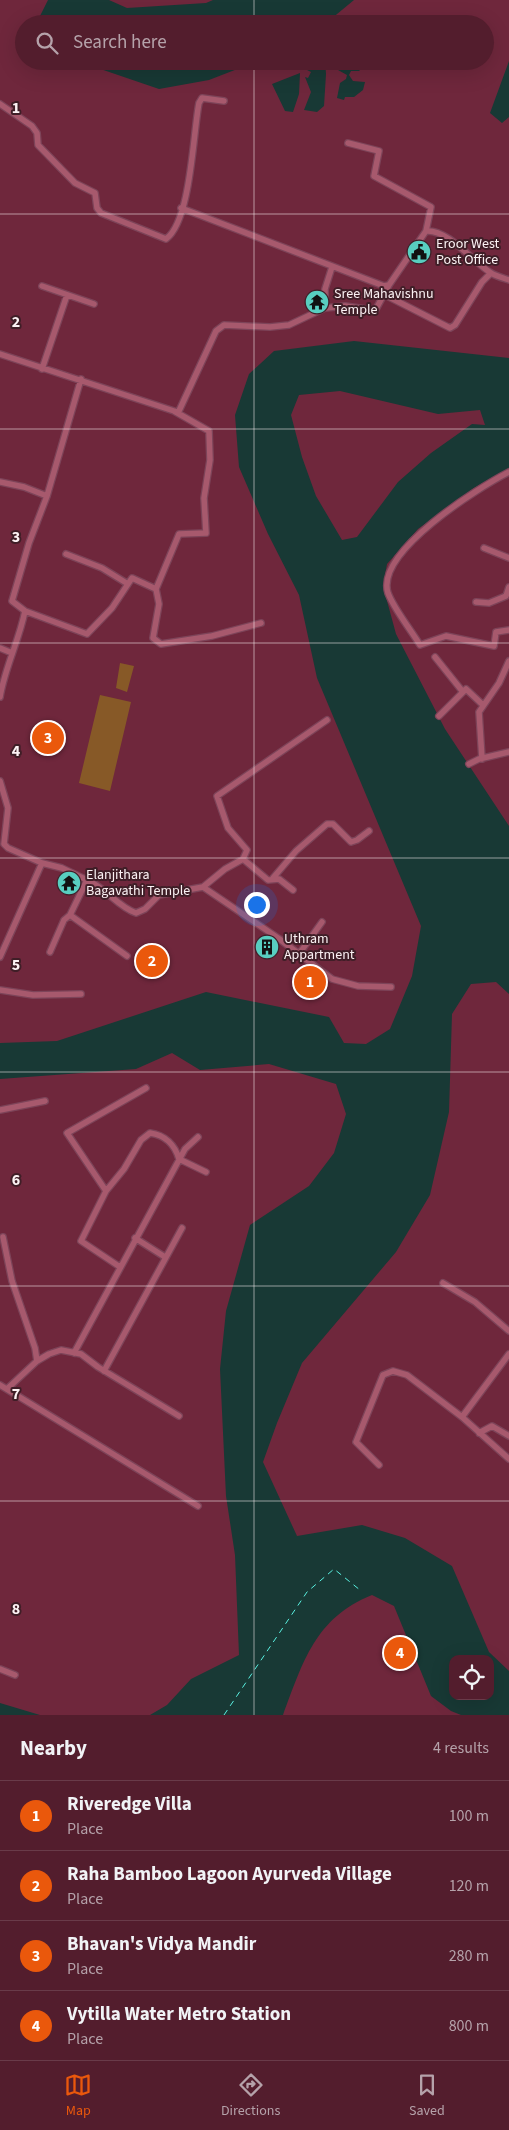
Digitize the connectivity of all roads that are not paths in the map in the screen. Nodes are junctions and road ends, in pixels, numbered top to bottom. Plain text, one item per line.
1 (224, 101) dead end
2 (0, 104) edge
3 (348, 143) dead end
4 (181, 208) junction
5 (426, 231) junction
6 (332, 267) junction
7 (491, 274) junction
8 (509, 280) edge
9 (389, 285) junction
10 (42, 286) dead end
11 (385, 294) junction
12 (67, 295) junction
13 (94, 304) dead end
14 (325, 308) junction
15 (0, 354) edge
16 (42, 368) junction
17 (81, 379) junction
18 (178, 413) junction
19 (509, 472) edge
20 (0, 482) edge
21 (47, 496) junction
22 (484, 548) dead end
23 (66, 554) dead end
24 (509, 558) edge
25 (128, 584) junction
26 (509, 587) edge
27 (156, 590) junction
28 (476, 602) dead end
29 (25, 612) junction
30 (261, 623) dead end
31 (509, 630) edge
32 (0, 648) edge
33 (12, 653) junction
34 (435, 657) dead end
35 (509, 661) edge
36 (463, 692) junction
37 (0, 697) edge
38 (483, 706) junction
39 (439, 716) dead end
40 (327, 720) dead end
41 (509, 752) edge
42 (482, 759) junction
43 (469, 764) dead end
44 (0, 781) edge
45 (369, 831) dead end
46 (244, 859) junction
47 (42, 863) junction
48 (273, 878) junction
49 (87, 880) junction
50 (203, 887) junction
51 (293, 890) dead end
52 (70, 915) junction
53 (322, 922) dead end
54 (50, 952) dead end
55 (299, 954) junction
56 (127, 956) dead end
57 (0, 957) edge
58 (391, 987) dead end
59 (0, 990) edge
60 (81, 994) dead end
61 (146, 1088) dead end
62 (45, 1101) dead end
63 (0, 1110) edge
64 (198, 1136) dead end
65 (179, 1159) junction
66 (206, 1172) dead end
67 (106, 1191) junction
68 (182, 1228) dead end
69 (3, 1237) dead end
70 (136, 1238) junction
71 (165, 1257) junction
72 (120, 1267) junction
73 (443, 1283) dead end
74 (509, 1331) edge
75 (74, 1353) junction
76 (509, 1354) edge
77 (37, 1361) junction
78 (104, 1371) junction
79 (0, 1385) edge
80 (7, 1389) junction
81 (179, 1416) dead end
82 (462, 1417) junction
83 (480, 1434) junction
84 (509, 1436) edge
85 (509, 1459) edge
86 (379, 1464) dead end
87 (198, 1506) dead end
88 (0, 1669) edge
89 (15, 1675) dead end

1 - 4 street
2 - 4 street
3 - 5 street
4 - 6 street
5 - 7 street
5 - 9 street
6 - 9 street
6 - 14 street
7 - 8 street
7 - 11 street
9 - 11 street
10 - 12 street
11 - 14 street
12 - 13 street
12 - 16 street
14 - 18 street
15 - 16 street
16 - 17 street
17 - 18 street
17 - 21 street
18 - 27 street
19 - 31 street
20 - 21 street
21 - 29 street
22 - 24 street
23 - 25 street
25 - 27 street
25 - 29 street
26 - 28 street
27 - 30 street
29 - 33 street
32 - 33 street
33 - 37 street
34 - 36 street
35 - 38 street
36 - 38 street
36 - 39 street
38 - 42 street
40 - 46 street
41 - 42 street
42 - 43 street
44 - 47 street
45 - 48 street
46 - 48 street
46 - 50 street
47 - 49 street
47 - 57 street
48 - 51 street
49 - 50 street
49 - 52 street
50 - 55 street
52 - 54 street
52 - 56 street
53 - 55 street
55 - 58 street
59 - 60 street
61 - 67 street
62 - 63 street
64 - 65 street
65 - 66 street
65 - 67 street
65 - 70 street
67 - 72 street
68 - 71 street
69 - 77 street
70 - 71 street
70 - 72 street
71 - 78 street
72 - 75 street
73 - 74 street
75 - 77 street
75 - 78 street
76 - 82 street
77 - 80 street
78 - 81 street
79 - 80 street
80 - 87 street
82 - 83 street
82 - 86 street
83 - 84 street
83 - 85 street
88 - 89 street

